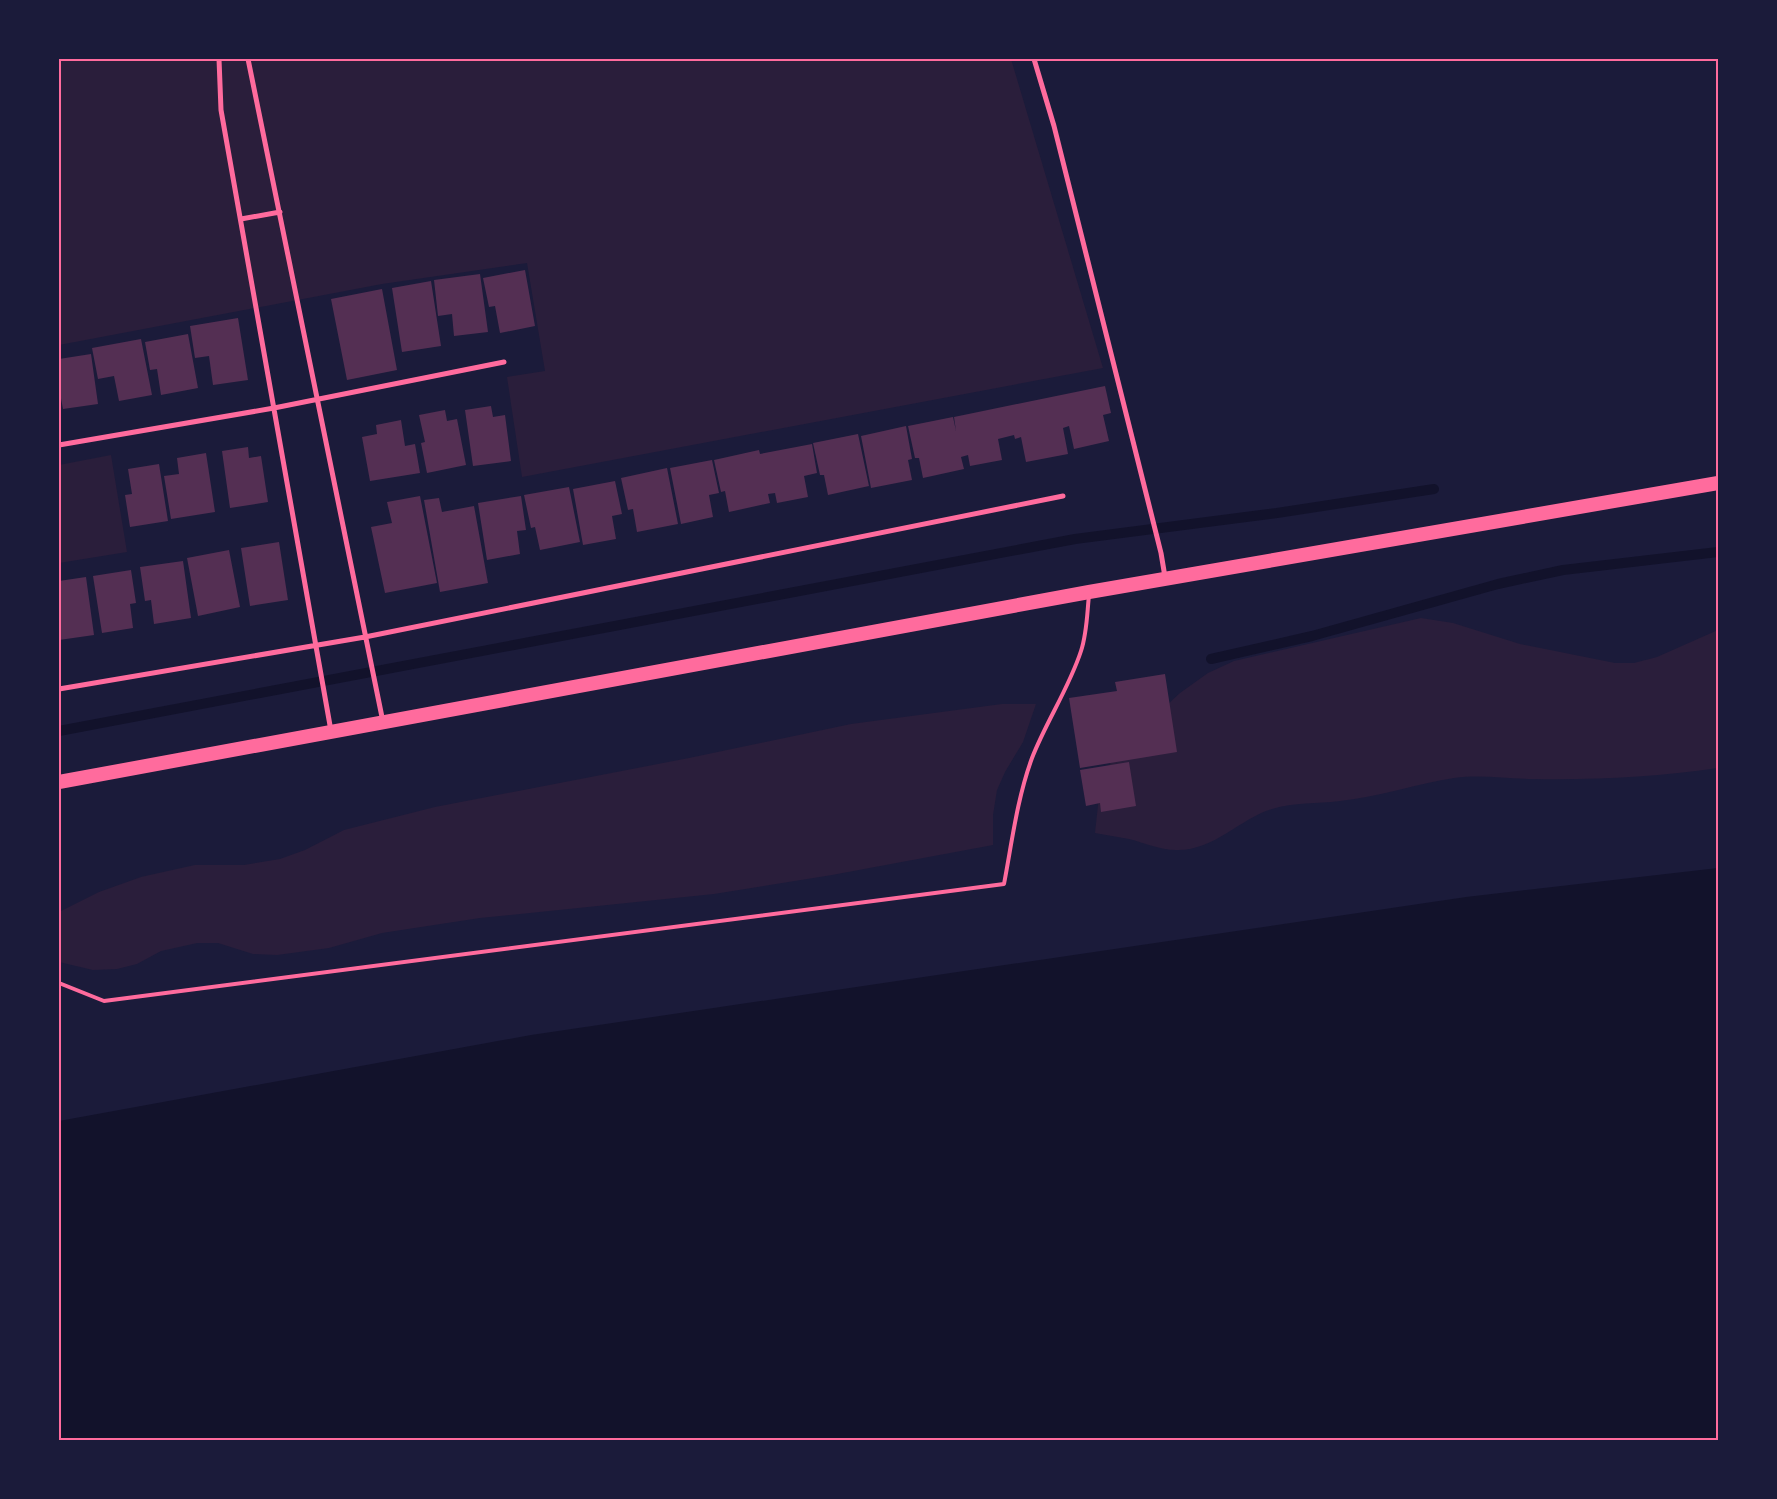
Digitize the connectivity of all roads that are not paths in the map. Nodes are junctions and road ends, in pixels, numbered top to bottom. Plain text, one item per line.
1 (218, 59) edge
2 (248, 59) edge
3 (1034, 59) edge
4 (280, 212) junction
5 (241, 219) junction
6 (504, 362) dead end
7 (318, 400) junction
8 (274, 408) junction
9 (59, 445) edge
10 (1718, 483) edge
11 (1064, 496) dead end
12 (1165, 578) junction
13 (1089, 592) junction
14 (365, 637) junction
15 (316, 645) junction
16 (59, 689) edge
17 (383, 723) junction
18 (331, 732) junction
19 (59, 782) edge
20 (59, 983) edge

1 - 5 street
2 - 4 street
3 - 12 street
4 - 5 street
4 - 7 street
5 - 8 street
6 - 7 street
7 - 8 street
7 - 14 street
8 - 9 street
8 - 15 street
10 - 12 highway
11 - 14 street
12 - 13 highway
13 - 17 highway
13 - 20 lane
14 - 15 street
14 - 17 street
15 - 16 street
15 - 18 street
17 - 18 highway
18 - 19 highway

